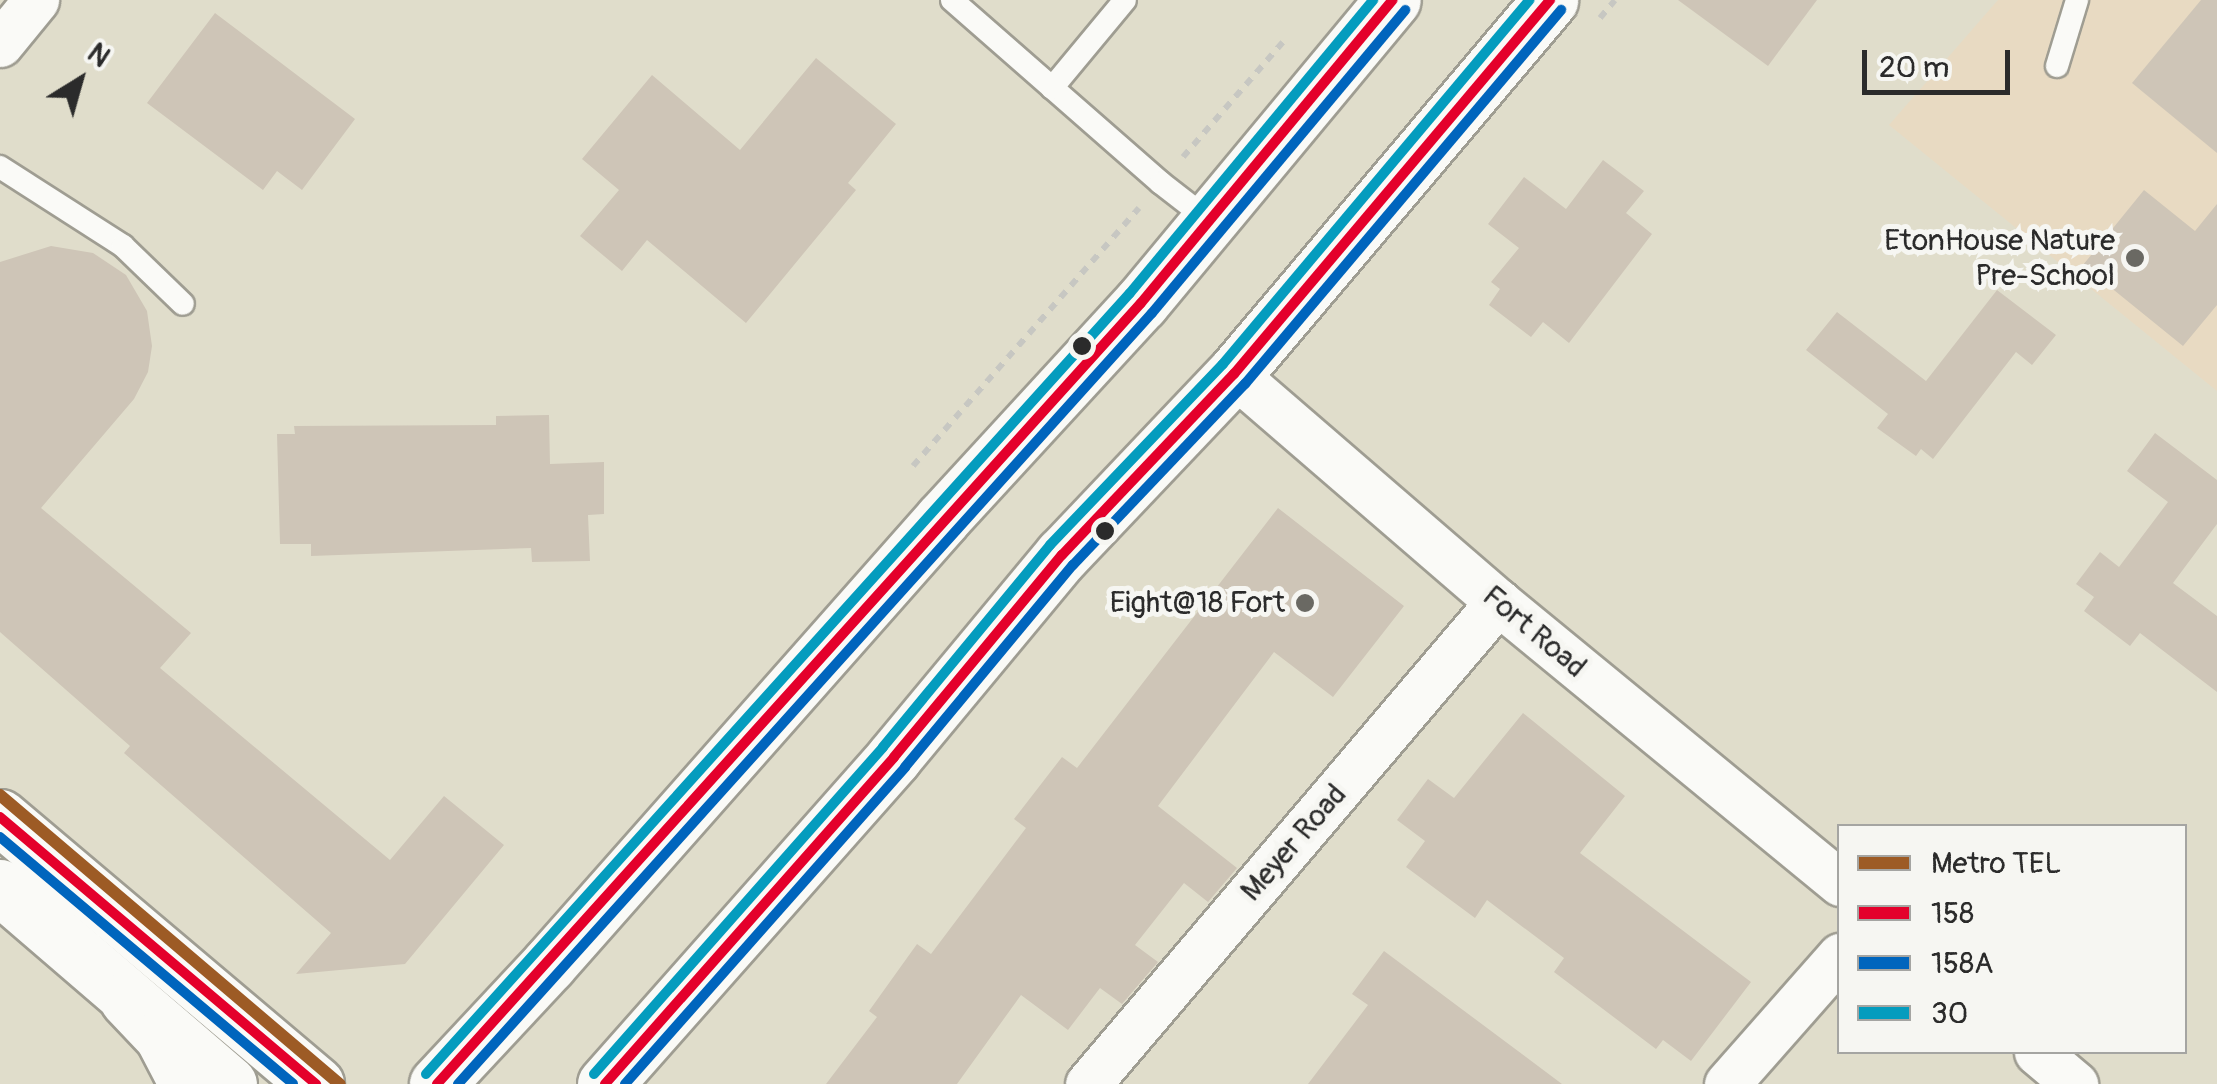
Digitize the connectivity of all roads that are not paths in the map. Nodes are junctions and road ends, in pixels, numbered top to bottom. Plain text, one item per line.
1 (36, 0) edge
2 (952, 0) edge
3 (1125, 0) edge
4 (1394, 0) edge
5 (1550, 0) edge
6 (2076, 0) edge
7 (0, 44) edge
8 (2057, 66) dead end
9 (1052, 88) junction
10 (0, 168) edge
11 (1210, 221) junction
12 (183, 304) dead end
13 (1234, 374) junction
14 (1498, 602) junction
15 (0, 817) edge
16 (1837, 882) edge
17 (0, 887) edge
18 (1837, 959) edge
19 (127, 999) junction
20 (659, 1022) junction
21 (2040, 1054) edge
22 (187, 1084) edge
23 (229, 1084) edge
24 (316, 1084) edge
25 (436, 1084) edge
26 (606, 1084) edge
27 (651, 1084) edge
28 (1088, 1084) edge
29 (1727, 1084) edge
30 (2076, 1084) edge

1 - 7 street
2 - 9 lane
3 - 9 lane
4 - 11 main road
5 - 13 main road
6 - 8 lane
9 - 11 lane
10 - 12 lane
11 - 25 main road
13 - 14 street, Fort Road
13 - 20 main road
14 - 16 street, Fort Road
14 - 28 street, Meyer Road
15 - 24 main road
17 - 19 main road
18 - 29 street
19 - 22 main road
19 - 23 main road
20 - 26 main road
20 - 27 main road
21 - 30 street

